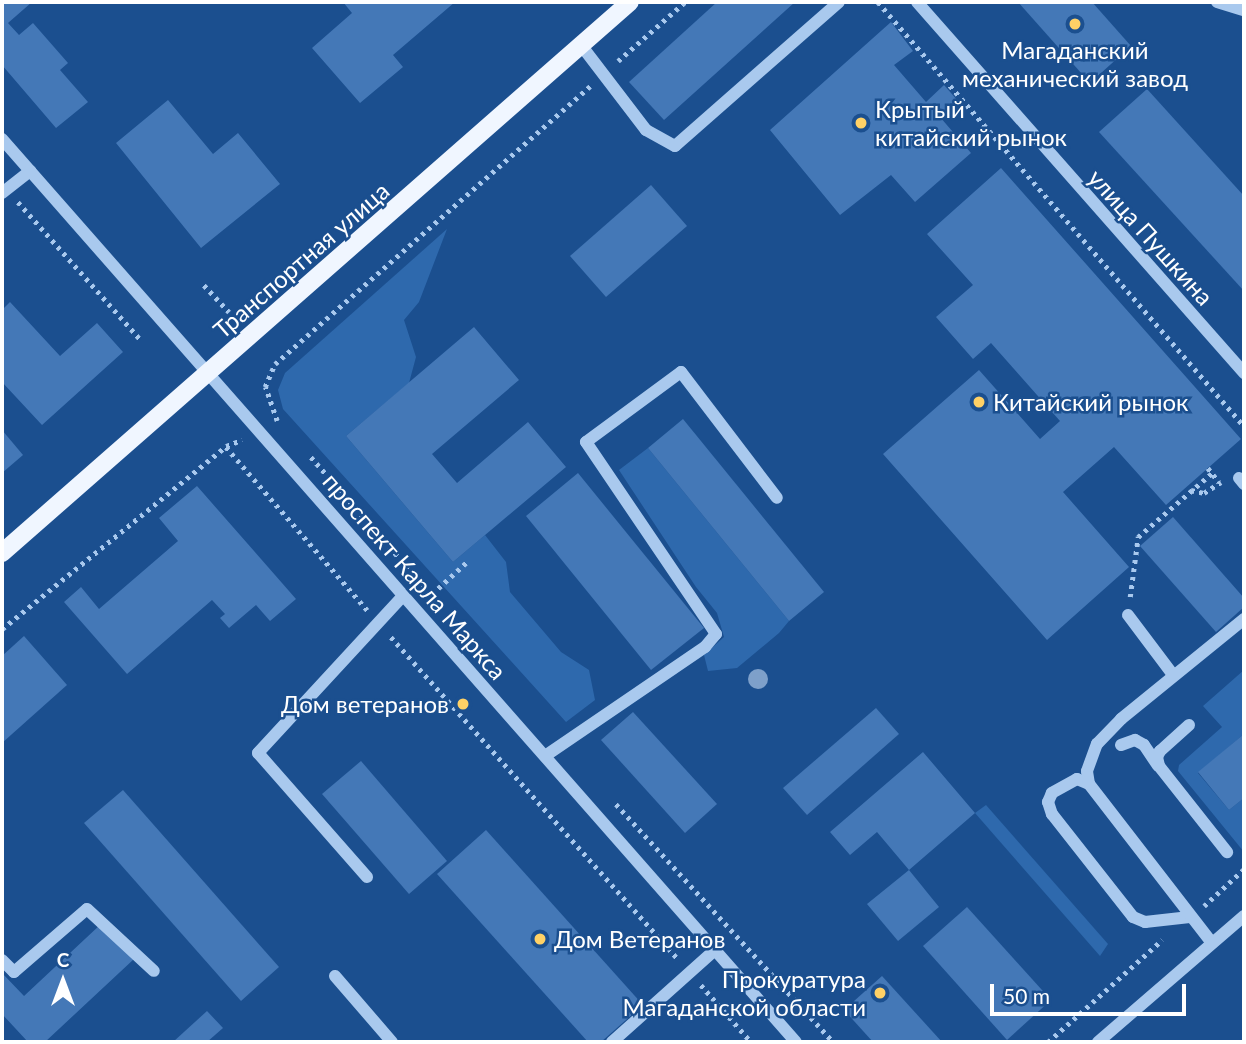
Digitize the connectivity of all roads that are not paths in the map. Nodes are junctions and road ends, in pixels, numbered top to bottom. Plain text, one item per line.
1 (630, 2) edge
2 (839, 2) edge
3 (917, 2) edge
4 (1217, 2) edge
5 (1244, 10) edge
6 (581, 45) junction
7 (2, 139) edge
8 (30, 171) junction
9 (4, 191) edge
10 (210, 373) junction
11 (1244, 373) edge
12 (777, 498) dead end
13 (2, 553) edge
14 (404, 595) junction
15 (1128, 615) road end
16 (1244, 619) edge
17 (1173, 675) junction
18 (1189, 725) dead end
19 (1121, 745) dead end
20 (545, 756) junction
21 (1159, 766) junction
22 (1089, 784) junction
23 (1227, 852) dead end
24 (367, 877) dead end
25 (1244, 916) edge
26 (1190, 917) junction
27 (1212, 943) junction
28 (715, 950) junction
29 (2, 960) edge
30 (154, 971) dead end
31 (335, 976) dead end
32 (392, 1042) edge
33 (612, 1042) edge
34 (796, 1042) edge
35 (1098, 1042) edge

1 - 6 main road, Транспортная улица
2 - 6 street
3 - 11 street, улица Пушкина
4 - 5 street
6 - 10 main road, Транспортная улица
7 - 8 street, проспект Карла Маркса
8 - 9 street
8 - 10 street, проспект Карла Маркса
10 - 13 main road, Транспортная улица
10 - 14 street, проспект Карла Маркса
12 - 20 street
14 - 20 street, проспект Карла Маркса
14 - 24 street
15 - 17 street
16 - 17 street
17 - 22 street
18 - 21 street
19 - 21 street
20 - 28 street, проспект Карла Маркса
21 - 23 street
22 - 26 street
22 - 26 street
25 - 27 street
26 - 27 street
27 - 35 street
28 - 33 street
28 - 34 street, проспект Карла Маркса
29 - 30 street
31 - 32 street

